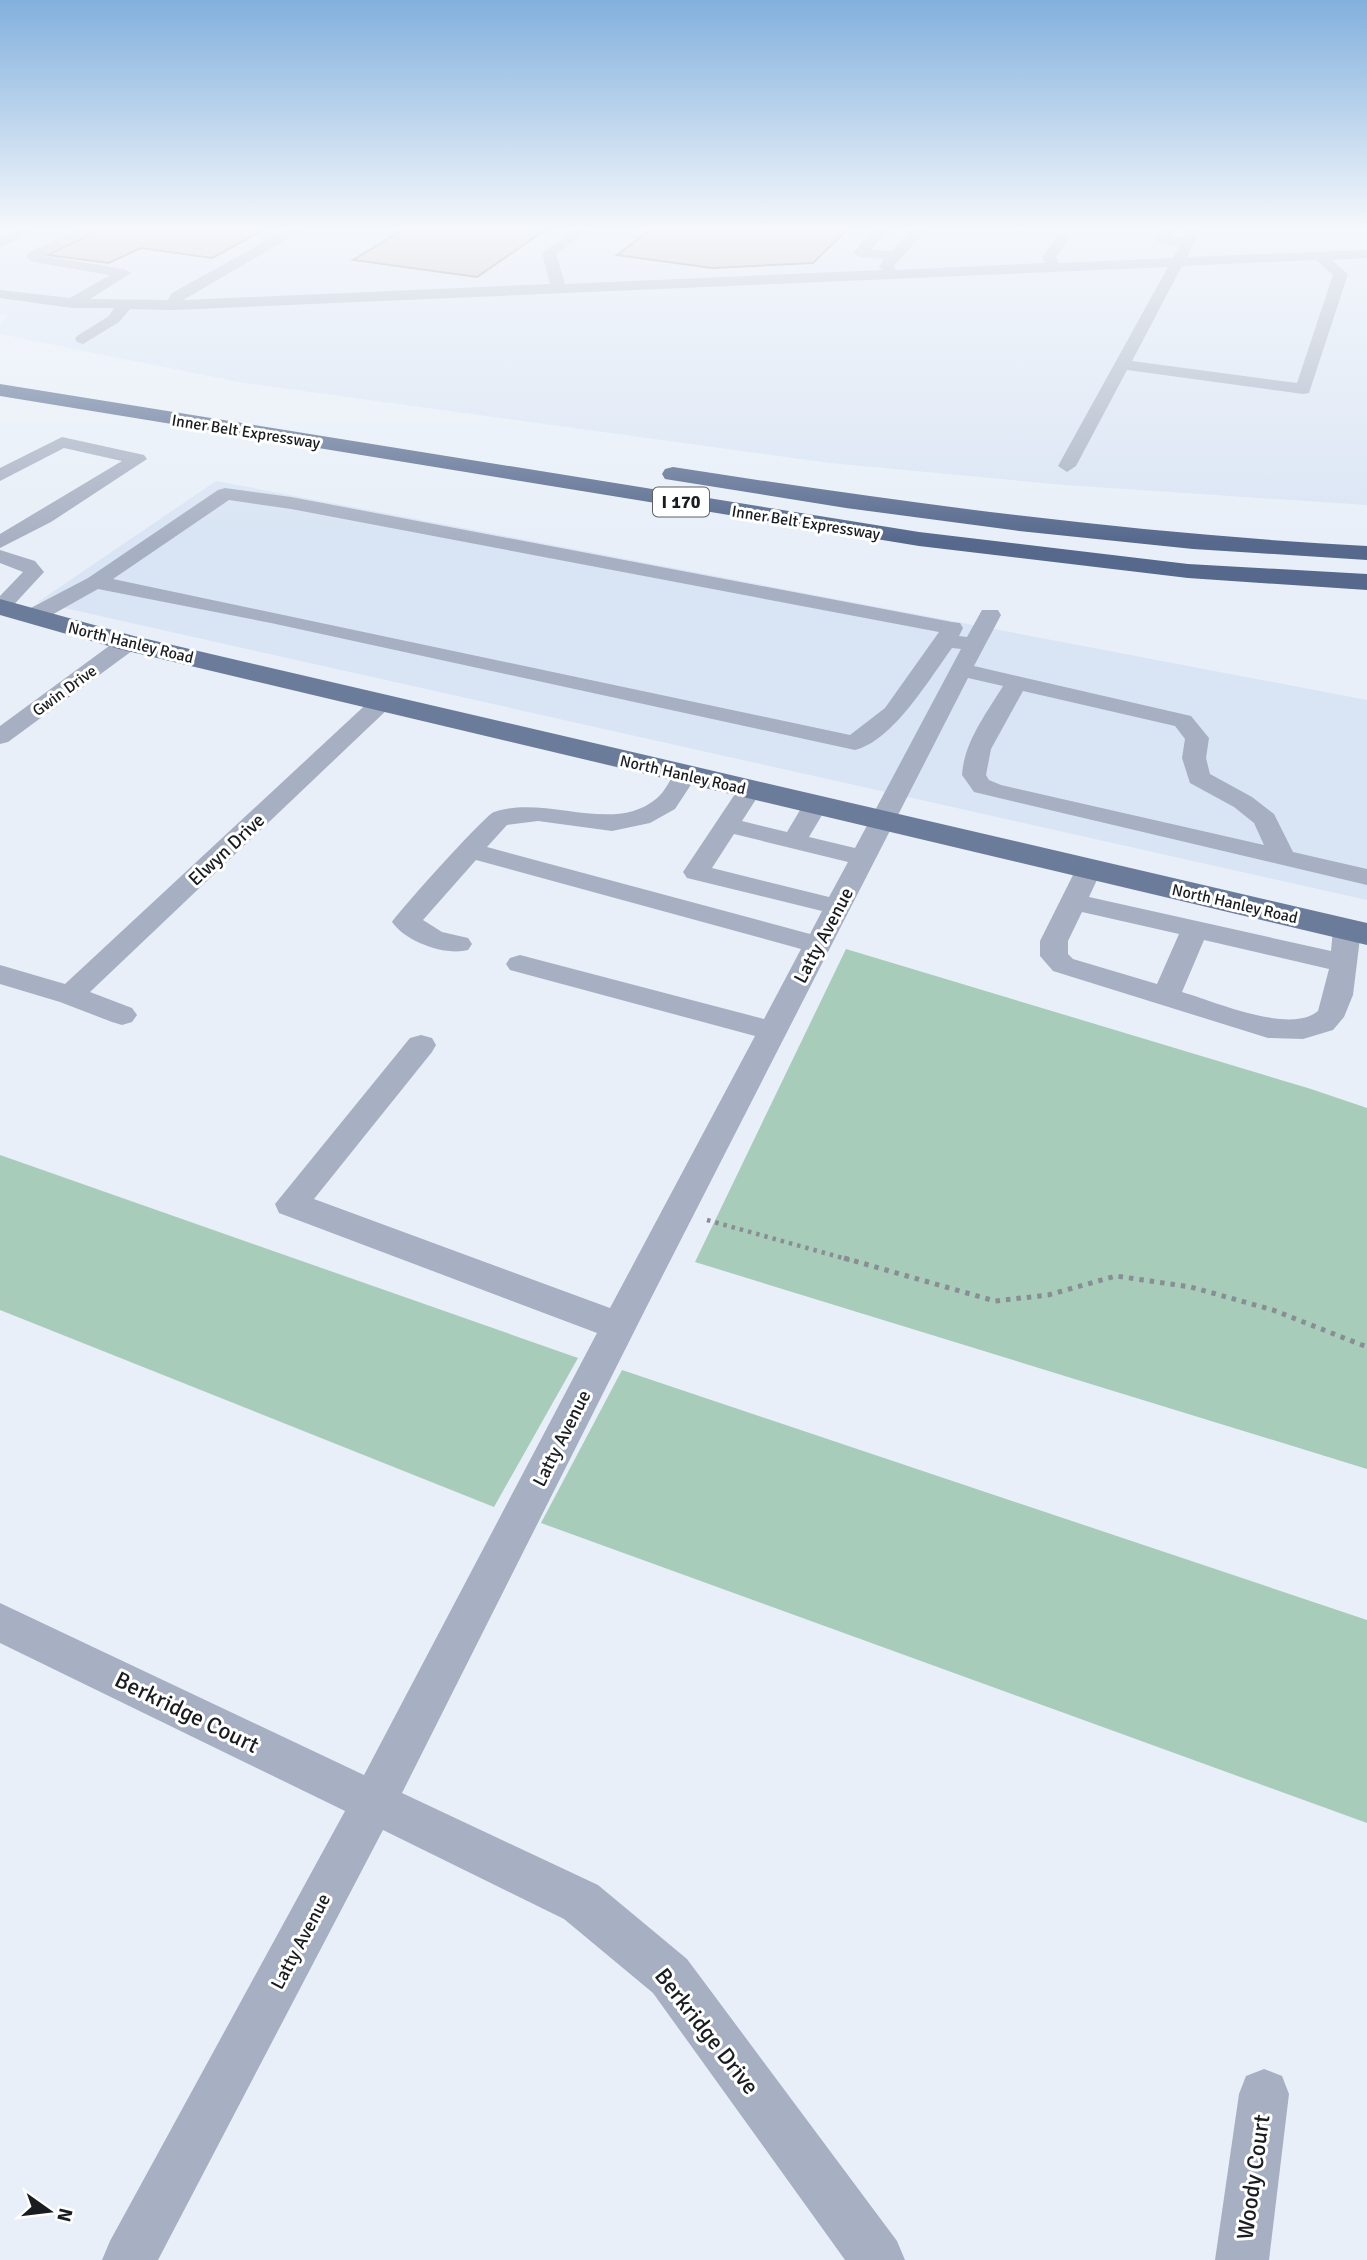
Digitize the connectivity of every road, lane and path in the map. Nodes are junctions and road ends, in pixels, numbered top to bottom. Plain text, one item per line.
1 (95, 331) edge
2 (1141, 331) edge
3 (1325, 331) edge
4 (83, 339) dead end
5 (1123, 365) junction
6 (0, 390) edge
7 (1067, 466) dead end
8 (652, 470) dead end
9 (0, 475) edge
10 (0, 542) edge
11 (1367, 552) edge
12 (0, 556) edge
13 (95, 582) junction
14 (1367, 582) edge
15 (1, 607) edge
16 (33, 616) junction
17 (128, 643) junction
18 (968, 643) junction
19 (1016, 683) junction
20 (382, 702) junction
21 (0, 737) edge
22 (686, 774) junction
23 (750, 790) junction
24 (815, 805) junction
25 (883, 821) junction
26 (726, 825) junction
27 (802, 843) junction
28 (470, 850) junction
29 (1282, 857) junction
30 (863, 858) junction
31 (1089, 869) junction
32 (1367, 877) edge
33 (783, 892) junction
34 (1074, 902) junction
35 (838, 907) junction
36 (1195, 929) junction
37 (1357, 932) edge
38 (458, 944) dead end
39 (818, 945) junction
40 (1342, 963) junction
41 (520, 964) dead end
42 (0, 974) edge
43 (70, 995) junction
44 (1166, 995) junction
45 (122, 1015) dead end
46 (773, 1031) junction
47 (421, 1045) dead end
48 (678, 1212) junction
49 (619, 1326) junction
50 (1367, 1347) edge
51 (0, 1622) edge
52 (374, 1802) junction
53 (1264, 2094) dead end
54 (129, 2260) edge
55 (878, 2260) edge
56 (1241, 2260) edge

1 - 4 street
2 - 5 street
3 - 5 street
5 - 7 street
6 - 14 highway, Inner Belt Expressway / I 170
8 - 11 highway, Inner Belt Expressway / I 170
9 - 10 street
12 - 15 street
13 - 16 street
13 - 18 street
13 - 18 street
15 - 16 main road, North Hanley Road
16 - 17 main road, North Hanley Road
17 - 20 main road, North Hanley Road
17 - 21 street, Gwin Drive
18 - 19 street
18 - 25 street, Latty Avenue
19 - 29 street
19 - 29 street
20 - 22 main road, North Hanley Road
20 - 43 street, Elwyn Drive
22 - 23 main road, North Hanley Road
22 - 28 street
23 - 24 main road, North Hanley Road
23 - 26 street
24 - 25 main road, North Hanley Road
24 - 27 street
25 - 30 street, Latty Avenue
25 - 31 main road, North Hanley Road
26 - 27 street
26 - 33 street
27 - 30 street
27 - 33 street
28 - 38 street
28 - 39 street
29 - 32 street
30 - 35 street, Latty Avenue
31 - 34 street
31 - 37 main road, North Hanley Road
33 - 35 street
34 - 36 street
34 - 44 street
35 - 39 street, Latty Avenue
36 - 40 street
36 - 44 street
37 - 40 street
39 - 46 street, Latty Avenue
40 - 44 street
41 - 46 street
42 - 43 street
43 - 45 street
46 - 48 street, Latty Avenue
47 - 49 street
48 - 49 street, Latty Avenue
48 - 50 path
49 - 52 street, Latty Avenue
51 - 52 street, Berkridge Court
52 - 54 street, Latty Avenue
52 - 55 street, Berkridge Drive
53 - 56 street, Woody Court

